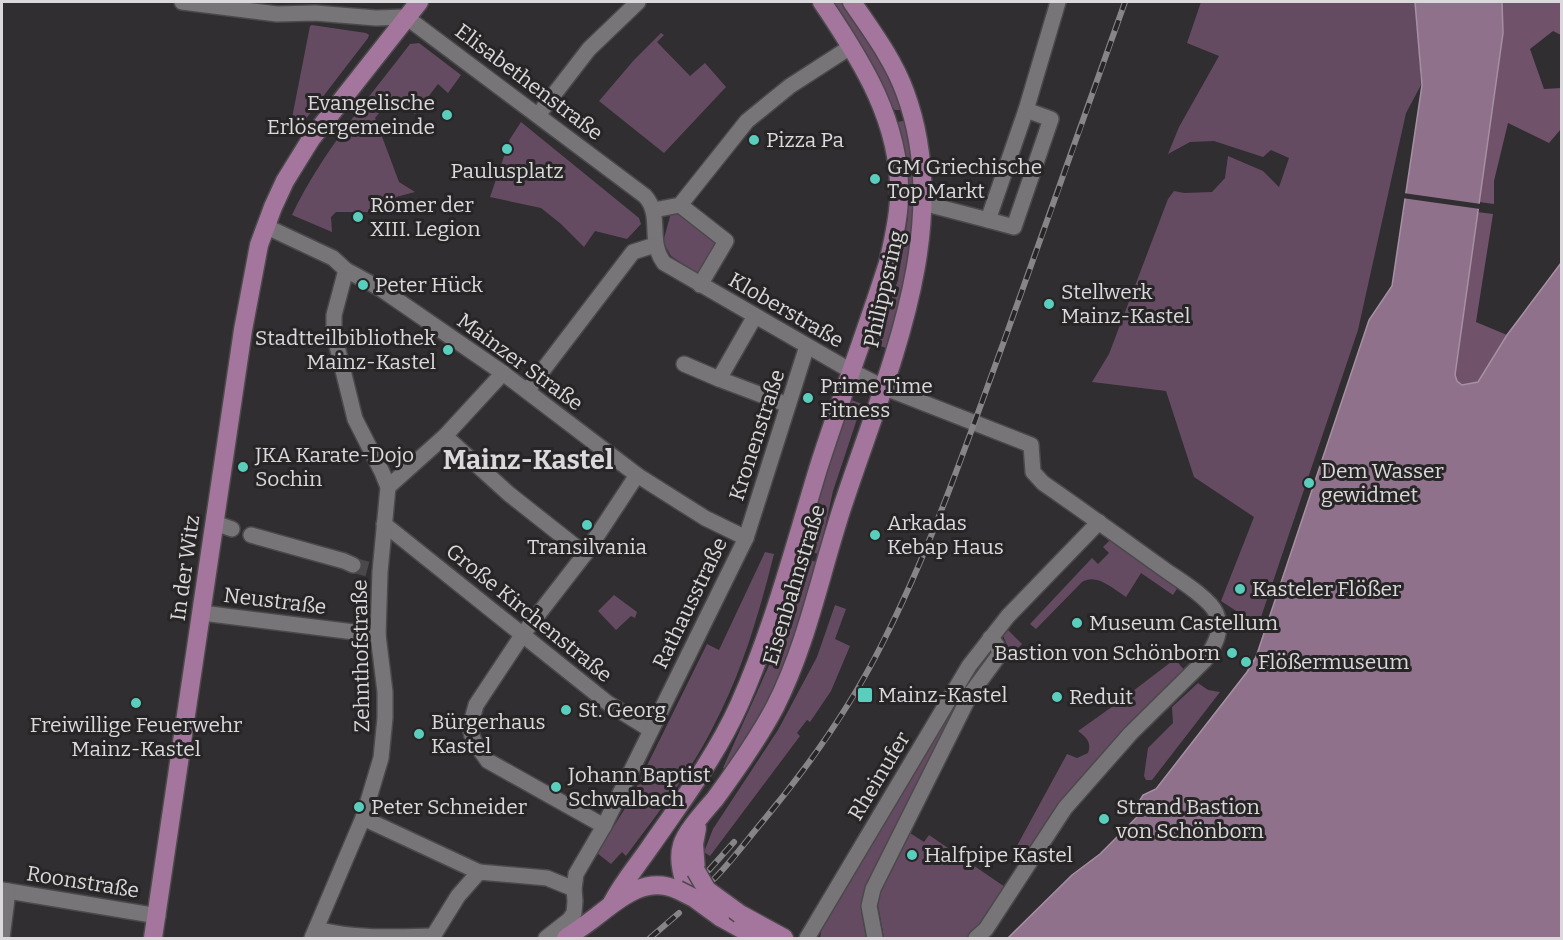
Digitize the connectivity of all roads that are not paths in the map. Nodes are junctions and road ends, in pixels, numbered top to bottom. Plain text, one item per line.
1 (182, 2) edge
2 (419, 2) edge
3 (638, 2) edge
4 (822, 2) edge
5 (852, 2) edge
6 (1058, 2) edge
7 (294, 7) edge
8 (406, 17) junction
9 (852, 46) junction
10 (911, 107) junction
11 (1026, 110) junction
12 (538, 115) junction
13 (886, 117) junction
14 (923, 204) junction
15 (680, 205) junction
16 (654, 210) junction
17 (988, 220) junction
18 (265, 226) junction
19 (655, 245) junction
20 (346, 270) junction
21 (700, 285) junction
22 (755, 316) junction
23 (807, 346) junction
24 (684, 364) dead end
25 (851, 371) junction
26 (503, 373) junction
27 (719, 379) junction
28 (883, 387) junction
29 (527, 391) junction
30 (788, 405) junction
31 (445, 436) junction
32 (637, 475) junction
33 (388, 488) junction
34 (1100, 522) junction
35 (215, 523) junction
36 (384, 524) junction
37 (232, 529) dead end
38 (251, 535) dead end
39 (746, 538) junction
40 (585, 554) junction
41 (353, 565) tunnel mouth
42 (202, 613) junction
43 (523, 634) junction
44 (378, 635) junction
45 (990, 638) junction
46 (651, 730) junction
47 (363, 818) junction
48 (604, 826) junction
49 (481, 872) junction
50 (688, 885) junction
51 (574, 890) junction
52 (5, 891) edge
53 (621, 895) junction
54 (158, 916) junction
55 (730, 924) edge
56 (314, 934) edge
57 (154, 938) edge
58 (433, 938) edge
59 (2, 939) edge
60 (546, 939) edge
61 (566, 939) edge
62 (589, 939) edge
63 (758, 939) edge
64 (784, 939) edge
65 (807, 939) edge
66 (875, 939) edge
67 (976, 939) edge

1 - 7 street
2 - 8 main road, In der Witz
3 - 12 street
4 - 9 main road, Philippsring
5 - 10 main road, Philippsring
6 - 11 street
7 - 8 street
8 - 12 street, Elisabethenstraße
8 - 18 main road, In der Witz
9 - 13 main road, Philippsring
9 - 15 street
10 - 13 main road
10 - 14 main road, Philippsring
11 - 17 street
11 - 17 street
12 - 16 street, Elisabethenstraße
13 - 25 main road, Philippsring
14 - 17 street
14 - 28 main road, Philippsring
15 - 16 street
15 - 21 street, Kloberstraße
16 - 19 street
18 - 20 street, Mainzer Straße
18 - 35 main road, In der Witz
19 - 21 street, Kloberstraße
19 - 29 street
20 - 26 street, Mainzer Straße
20 - 33 street
21 - 22 street, Kloberstraße
22 - 23 street, Kloberstraße
22 - 27 street
23 - 25 street, Kloberstraße
23 - 30 street, Kronenstraße
24 - 27 street
25 - 28 street, Kloberstraße
25 - 53 main road, Eisenbahnstraße
26 - 29 street, Mainzer Straße
26 - 31 street
27 - 30 street
28 - 34 street
28 - 50 main road, Eisenbahnstraße
29 - 32 street, Mainzer Straße
30 - 39 street, Kronenstraße
31 - 33 street
31 - 40 street
32 - 39 street, Mainzer Straße
32 - 40 street
33 - 36 street, Zehnthofstraße
34 - 45 street, Rheinufer
34 - 67 street
35 - 37 street
35 - 42 main road, In der Witz
36 - 43 street, Große Kirchenstraße
36 - 44 street, Zehnthofstraße
38 - 41 street
39 - 46 street, Rathausstraße
40 - 43 street
42 - 44 street, Neustraße
42 - 54 main road, In der Witz
43 - 46 street, Große Kirchenstraße
43 - 48 street
44 - 47 street, Zehnthofstraße
45 - 65 street, Rheinufer
45 - 66 street, Rheinufer
46 - 48 street, Rathausstraße
47 - 49 street
47 - 56 street, Zehnthofstraße
48 - 51 street, Rathausstraße
49 - 51 street
49 - 58 street
50 - 53 main road
50 - 55 main road, bridge
50 - 55 main road, bridge
51 - 60 street, Rathausstraße
52 - 54 street, Roonstraße
52 - 59 street
53 - 61 main road
53 - 62 main road
54 - 57 main road, In der Witz
55 - 63 main road
55 - 64 main road
56 - 58 street

